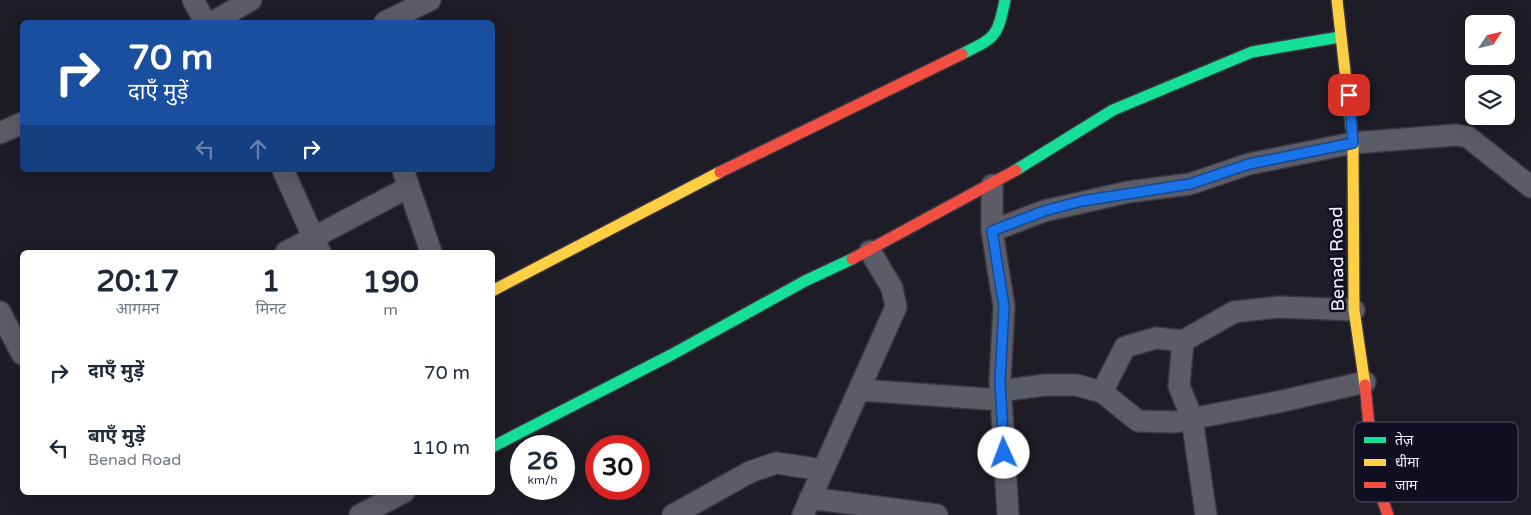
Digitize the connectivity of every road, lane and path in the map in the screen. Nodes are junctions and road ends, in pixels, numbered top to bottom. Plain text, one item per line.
1 (193, 0) edge
2 (252, 0) edge
3 (430, 0) edge
4 (1005, 0) edge
5 (1337, 0) edge
6 (204, 20) edge
7 (217, 20) edge
8 (389, 20) edge
9 (1340, 36) junction
10 (20, 124) edge
11 (0, 133) edge
12 (1353, 143) junction
13 (284, 172) edge
14 (406, 179) edge
15 (992, 185) junction
16 (1531, 187) edge
17 (992, 231) junction
18 (316, 245) edge
19 (295, 250) edge
20 (430, 250) edge
21 (870, 251) junction
22 (495, 289) edge
23 (1354, 310) junction
24 (0, 312) edge
25 (1183, 342) junction
26 (20, 350) edge
27 (1365, 382) junction
28 (860, 390) junction
29 (1102, 392) junction
30 (1001, 396) junction
31 (1192, 418) junction
32 (1369, 422) edge
33 (495, 445) edge
34 (823, 470) junction
35 (398, 495) edge
36 (1383, 502) edge
37 (807, 506) edge
38 (360, 515) edge
39 (673, 515) edge
40 (937, 515) edge
41 (1008, 515) edge
42 (1206, 515) edge
43 (1388, 515) edge

1 - 6 street
2 - 7 street
3 - 8 street
4 - 22 street
5 - 9 street, Benad Road
9 - 12 street, Benad Road
9 - 15 street
10 - 11 street
12 - 16 street
12 - 17 street
12 - 23 street, Benad Road
13 - 18 street
14 - 18 street
14 - 20 street
15 - 17 street
15 - 21 street
17 - 30 street
18 - 19 street
21 - 28 street
21 - 33 street
23 - 25 street
23 - 27 street, Benad Road
24 - 26 street
25 - 29 street
25 - 31 street
27 - 31 street
27 - 32 street, Benad Road
28 - 30 street
28 - 34 street
29 - 30 street
29 - 31 street
30 - 41 street
31 - 42 street
34 - 37 street
34 - 39 street
35 - 38 street
36 - 43 street, Benad Road
37 - 40 street

